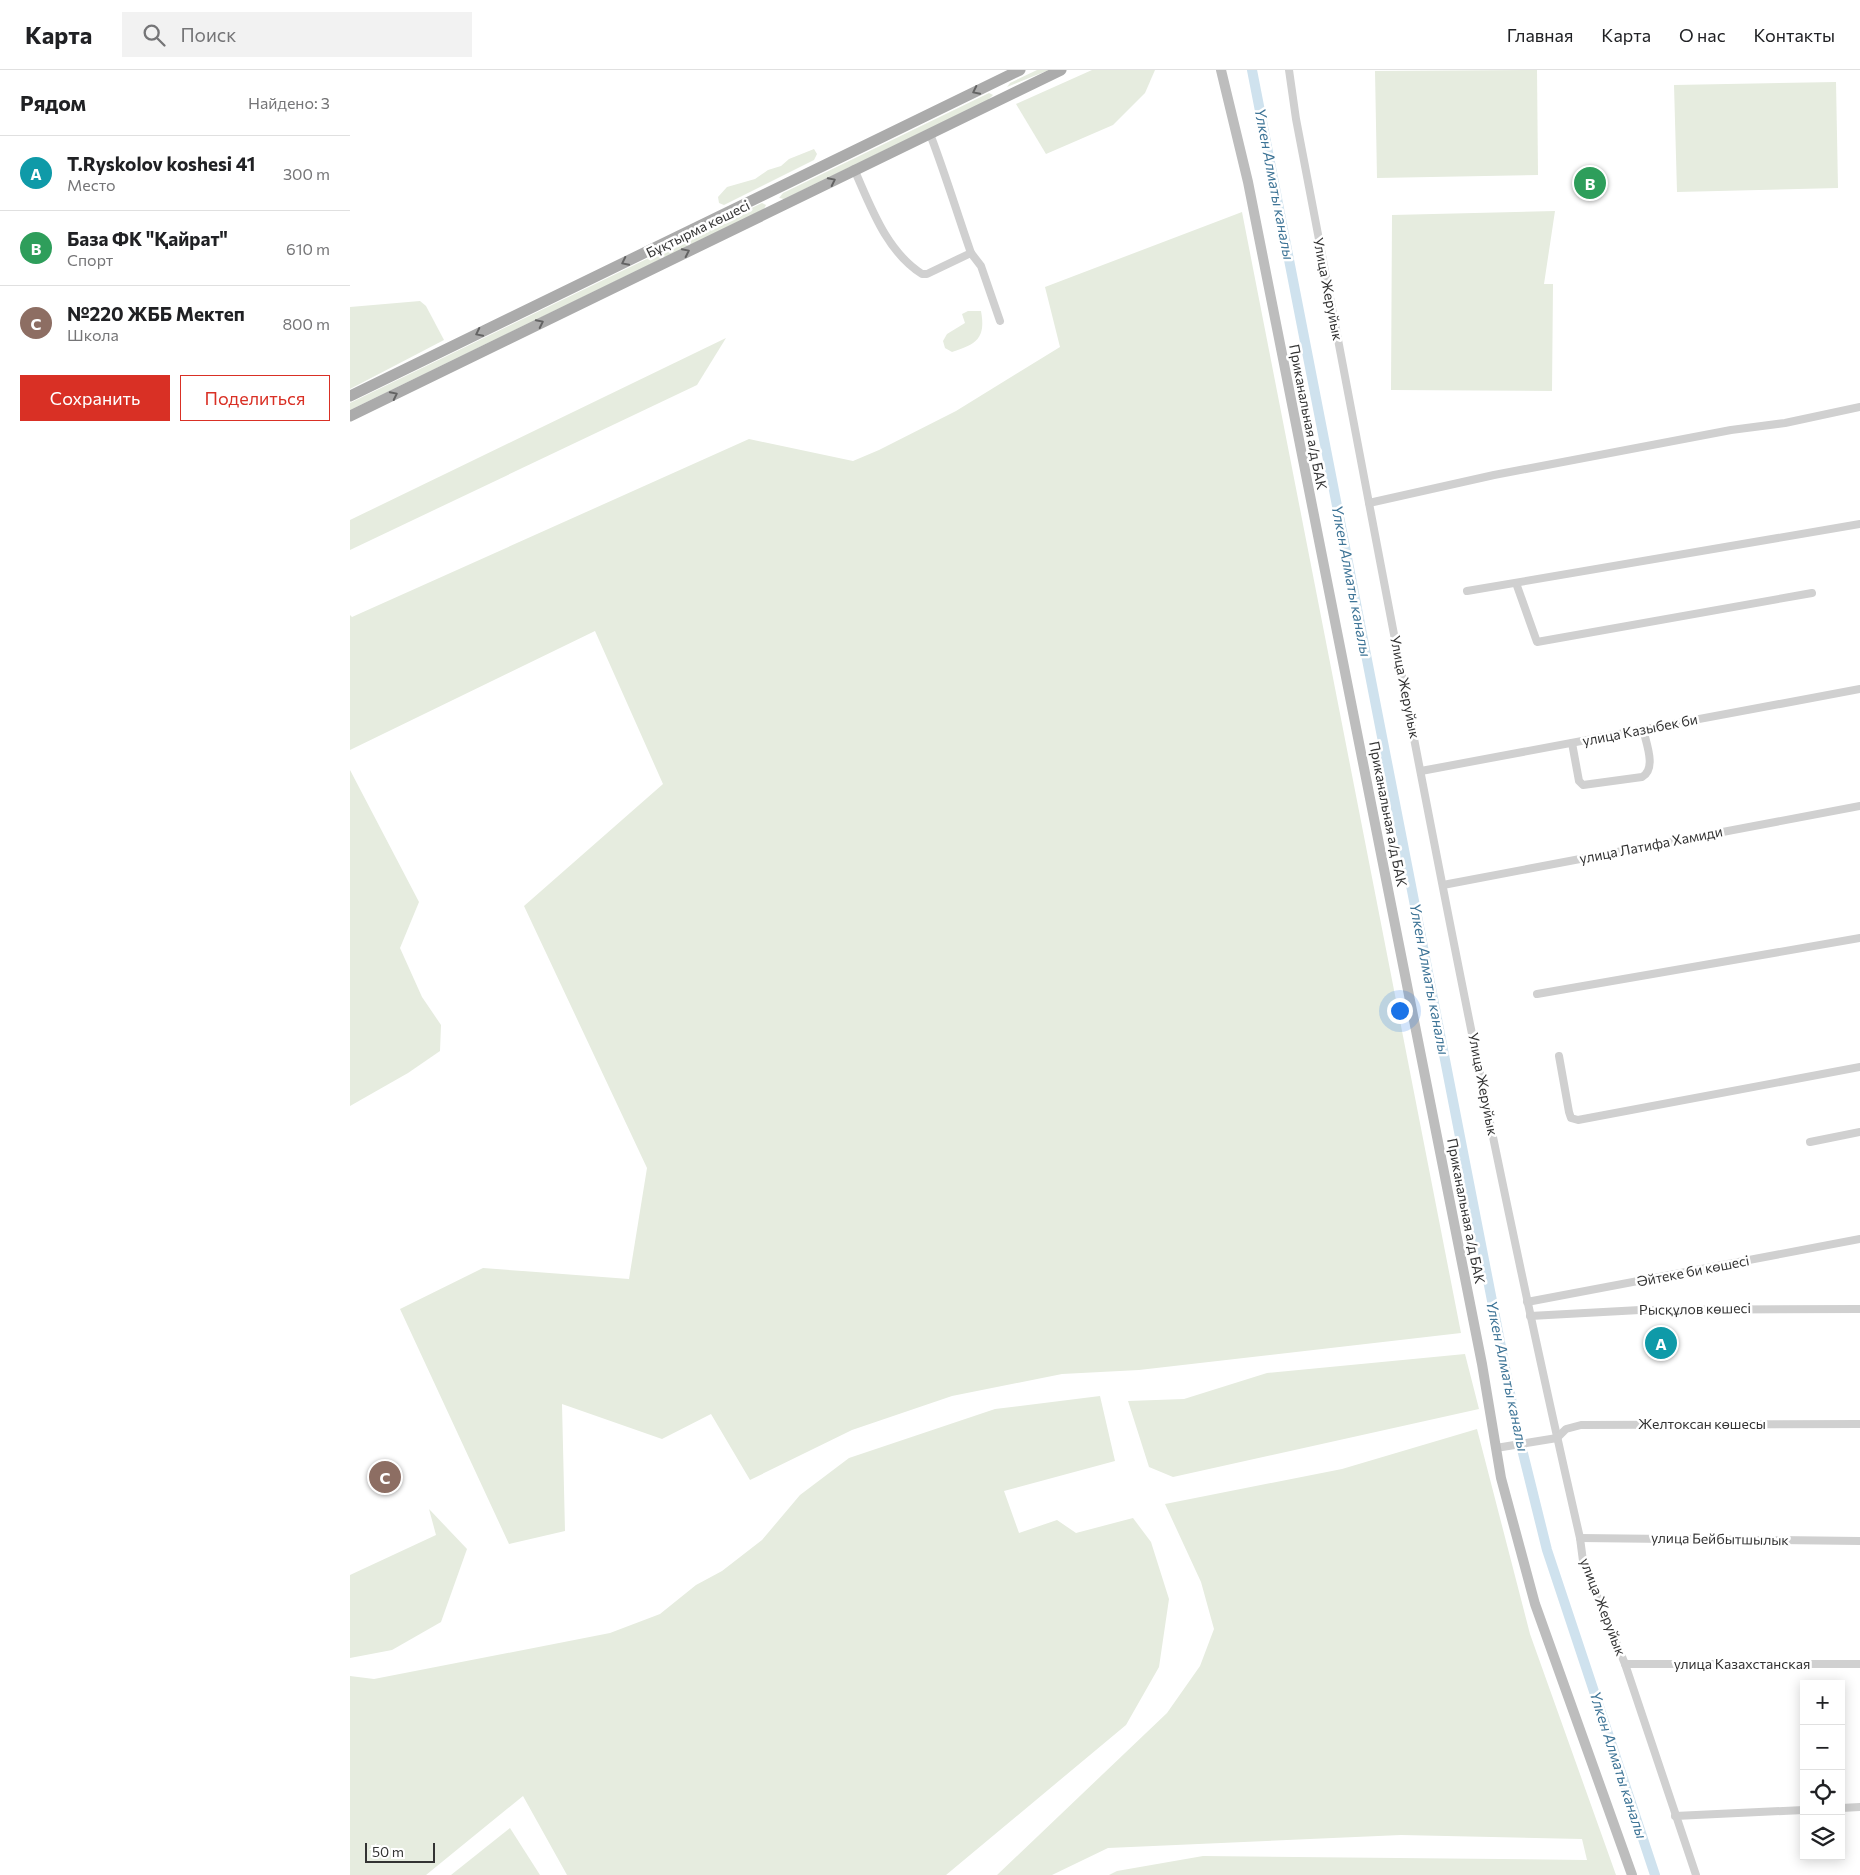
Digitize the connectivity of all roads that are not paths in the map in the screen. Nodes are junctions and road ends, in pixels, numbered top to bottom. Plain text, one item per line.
1 (1020, 70) edge
2 (1061, 70) edge
3 (1221, 70) edge
4 (1288, 70) edge
5 (994, 83) junction
6 (1001, 98) junction
7 (930, 134) junction
8 (854, 169) junction
9 (770, 192) junction
10 (776, 208) junction
11 (971, 253) junction
12 (1000, 321) dead end
13 (350, 396) edge
14 (1860, 407) edge
15 (350, 416) edge
16 (1369, 503) junction
17 (1860, 524) edge
18 (1516, 583) junction
19 (1467, 591) dead end
20 (1812, 593) dead end
21 (1860, 689) edge
22 (1643, 729) junction
23 (1572, 744) junction
24 (1421, 771) junction
25 (1860, 806) edge
26 (1443, 885) junction
27 (1860, 938) edge
28 (1537, 994) dead end
29 (1559, 1056) dead end
30 (1860, 1067) edge
31 (1860, 1132) edge
32 (1810, 1142) dead end
33 (1860, 1239) edge
34 (1527, 1302) junction
35 (1860, 1309) edge
36 (1530, 1316) junction
37 (1860, 1424) edge
38 (1558, 1438) junction
39 (1496, 1448) junction
40 (1580, 1538) junction
41 (1860, 1541) edge
42 (1624, 1664) junction
43 (1860, 1664) edge
44 (1860, 1807) edge
45 (1845, 1808) edge
46 (1800, 1810) edge
47 (1675, 1816) junction
48 (1632, 1875) edge
49 (1696, 1875) edge

1 - 5 main road, Бұқтырма көшесі
2 - 6 main road, Бұқтырма көшесі
3 - 39 street, Приканальная а/д БАК
4 - 16 street, Улица Жеруйык
5 - 6 main road
5 -> 9 main road, Бұқтырма көшесі
6 - 7 main road, Бұқтырма көшесі
7 - 8 main road, Бұқтырма көшесі
7 - 11 street
10 -> 8 main road, Бұқтырма көшесі
8 - 11 street
9 - 10 main road
9 -> 13 main road, Бұқтырма көшесі
15 -> 10 main road, Бұқтырма көшесі
11 - 12 street
14 - 16 street
16 - 24 street, Улица Жеруйык
17 - 18 street
18 - 19 street
18 - 20 street
21 - 22 street, улица Казыбек би
22 - 23 street, улица Казыбек би
22 - 23 street
23 - 24 street, улица Казыбек би
24 - 26 street, Улица Жеруйык
25 - 26 street, улица Латифа Хамиди
26 - 34 street, Улица Жеруйык
27 - 28 street
29 - 30 street
31 - 32 street
33 - 34 street, Әйтеке би көшесі
34 - 36 street, улица Жеруйык
35 - 36 street, Рысқұлов көшесі
36 - 38 street, улица Жеруйык
37 - 38 street, Желтоксан көшесы
38 - 39 street, Желтоксан көшесы
38 - 40 street, улица Жеруйык
39 - 48 street, Приканальная а/д БАК
40 - 41 street, улица Бейбытшылык
40 - 42 street, улица Жеруйык
42 - 43 street, улица Казахстанская
42 - 47 street, улица Жеруйык
44 - 45 street
46 - 47 street
47 - 49 street, улица Жеруйык

